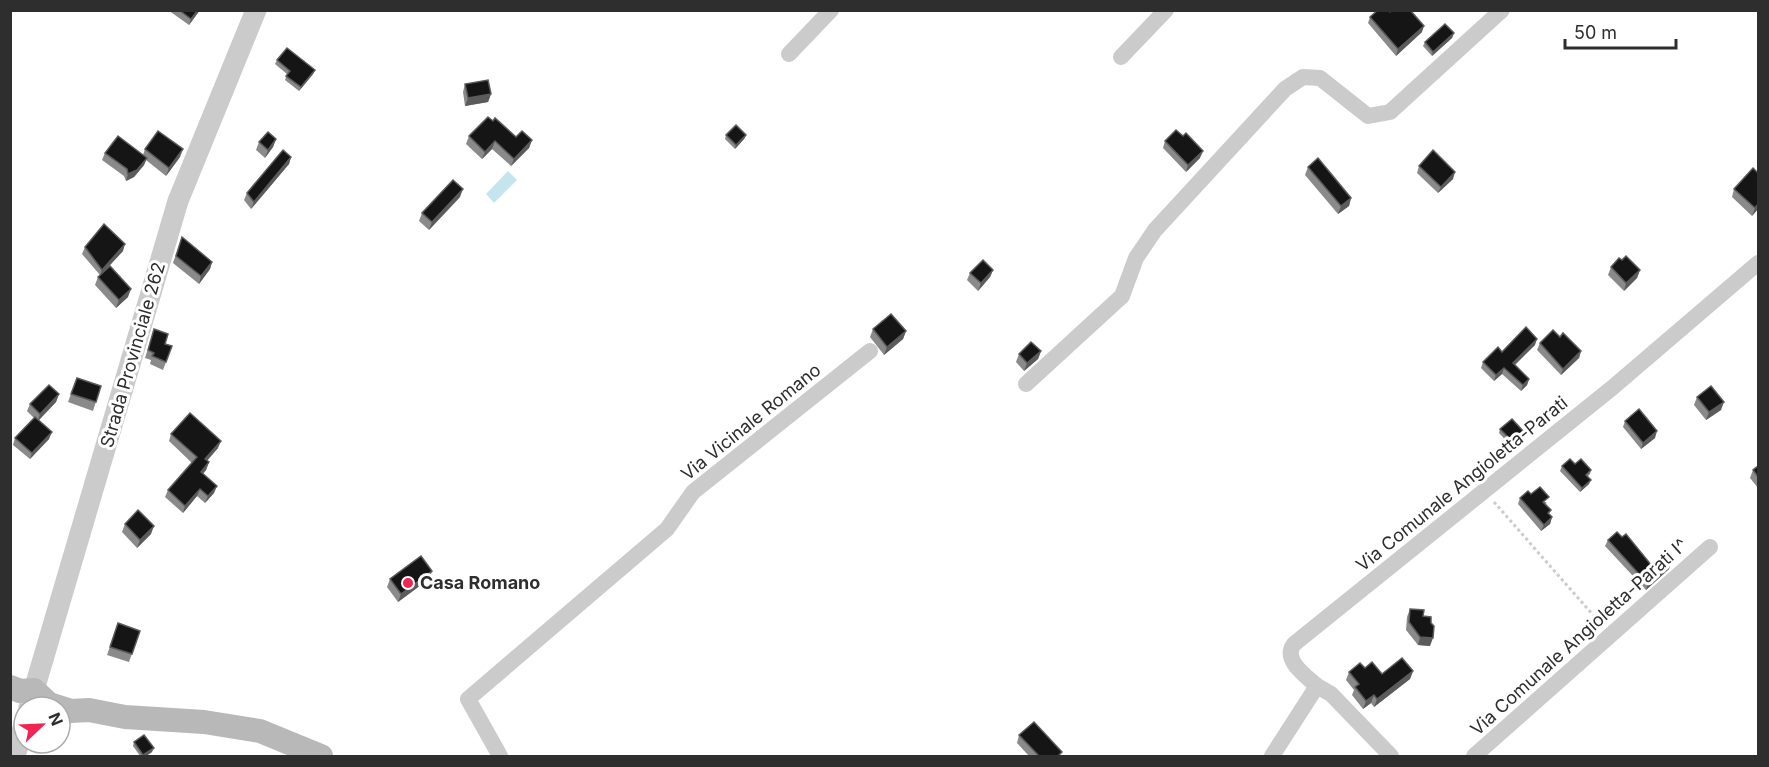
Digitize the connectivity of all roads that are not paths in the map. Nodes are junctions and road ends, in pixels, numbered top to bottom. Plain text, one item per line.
1 (256, 10) edge
2 (831, 10) edge
3 (1166, 10) edge
4 (1502, 10) edge
5 (789, 54) dead end
6 (1121, 57) dead end
7 (1758, 263) edge
8 (870, 351) dead end
9 (1026, 384) dead end
10 (1710, 547) dead end
11 (10, 674) edge
12 (1317, 686) junction
13 (10, 687) edge
14 (27, 695) edge
15 (30, 695) edge
16 (33, 695) edge
17 (72, 711) edge
18 (260, 730) junction
19 (284, 756) edge
20 (321, 756) edge
21 (500, 756) edge
22 (1272, 756) edge
23 (1391, 756) edge
24 (1474, 756) edge

1 - 16 street, Strada Provinciale 262
2 - 5 street
3 - 6 street
4 - 9 street
7 - 12 street, Via Comunale Angioletta-Parati
8 - 21 street, Via Vicinale Romano
10 - 24 street, Via Comunale Angioletta-Parati I^
11 - 15 main road
12 - 22 street
12 - 23 street
13 - 14 main road
17 - 18 main road
18 - 19 street
18 - 20 main road

